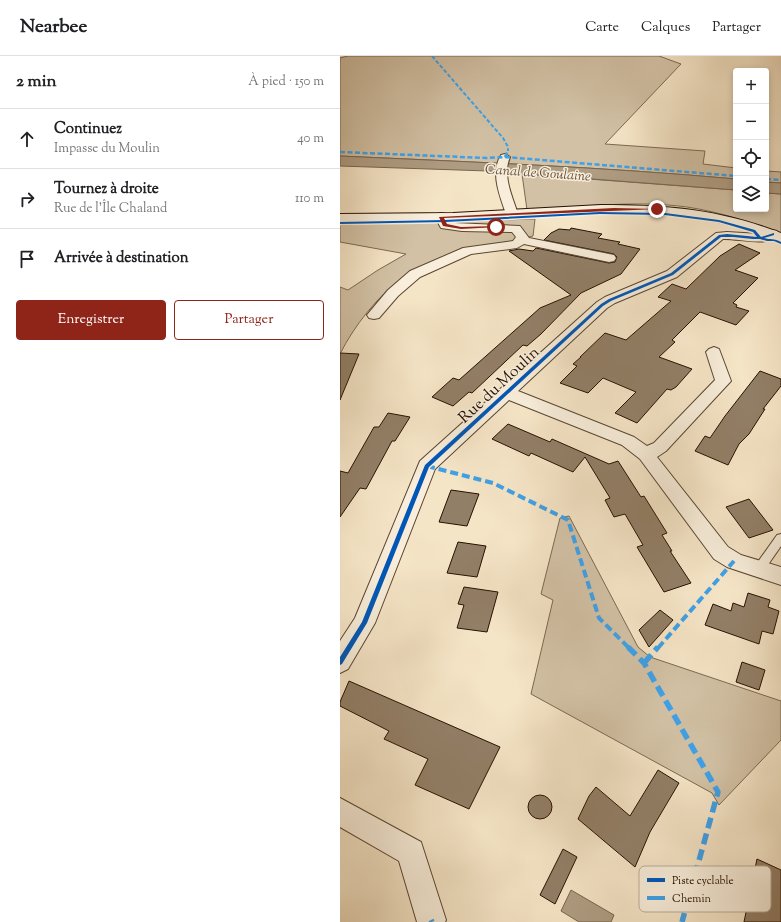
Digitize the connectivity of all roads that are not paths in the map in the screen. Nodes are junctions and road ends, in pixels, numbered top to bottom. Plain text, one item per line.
1 (504, 158) dead end
2 (512, 214) junction
3 (441, 217) junction
4 (340, 218) edge
5 (777, 236) edge
6 (521, 240) junction
7 (609, 258) dead end
8 (374, 315) dead end
9 (714, 352) dead end
10 (507, 393) junction
11 (646, 455) junction
12 (781, 538) edge
13 (759, 569) junction
14 (781, 576) edge
15 (340, 662) edge
16 (340, 812) edge
17 (431, 920) dead end

1 - 2 street
2 - 3 street
2 - 5 street
3 - 4 street
3 - 6 street
5 - 10 street, Rue du Moulin
6 - 7 street
6 - 8 street
9 - 11 street
10 - 11 street
10 - 15 street, Rue du Moulin
11 - 13 street
12 - 13 lane
13 - 14 street
16 - 17 street

